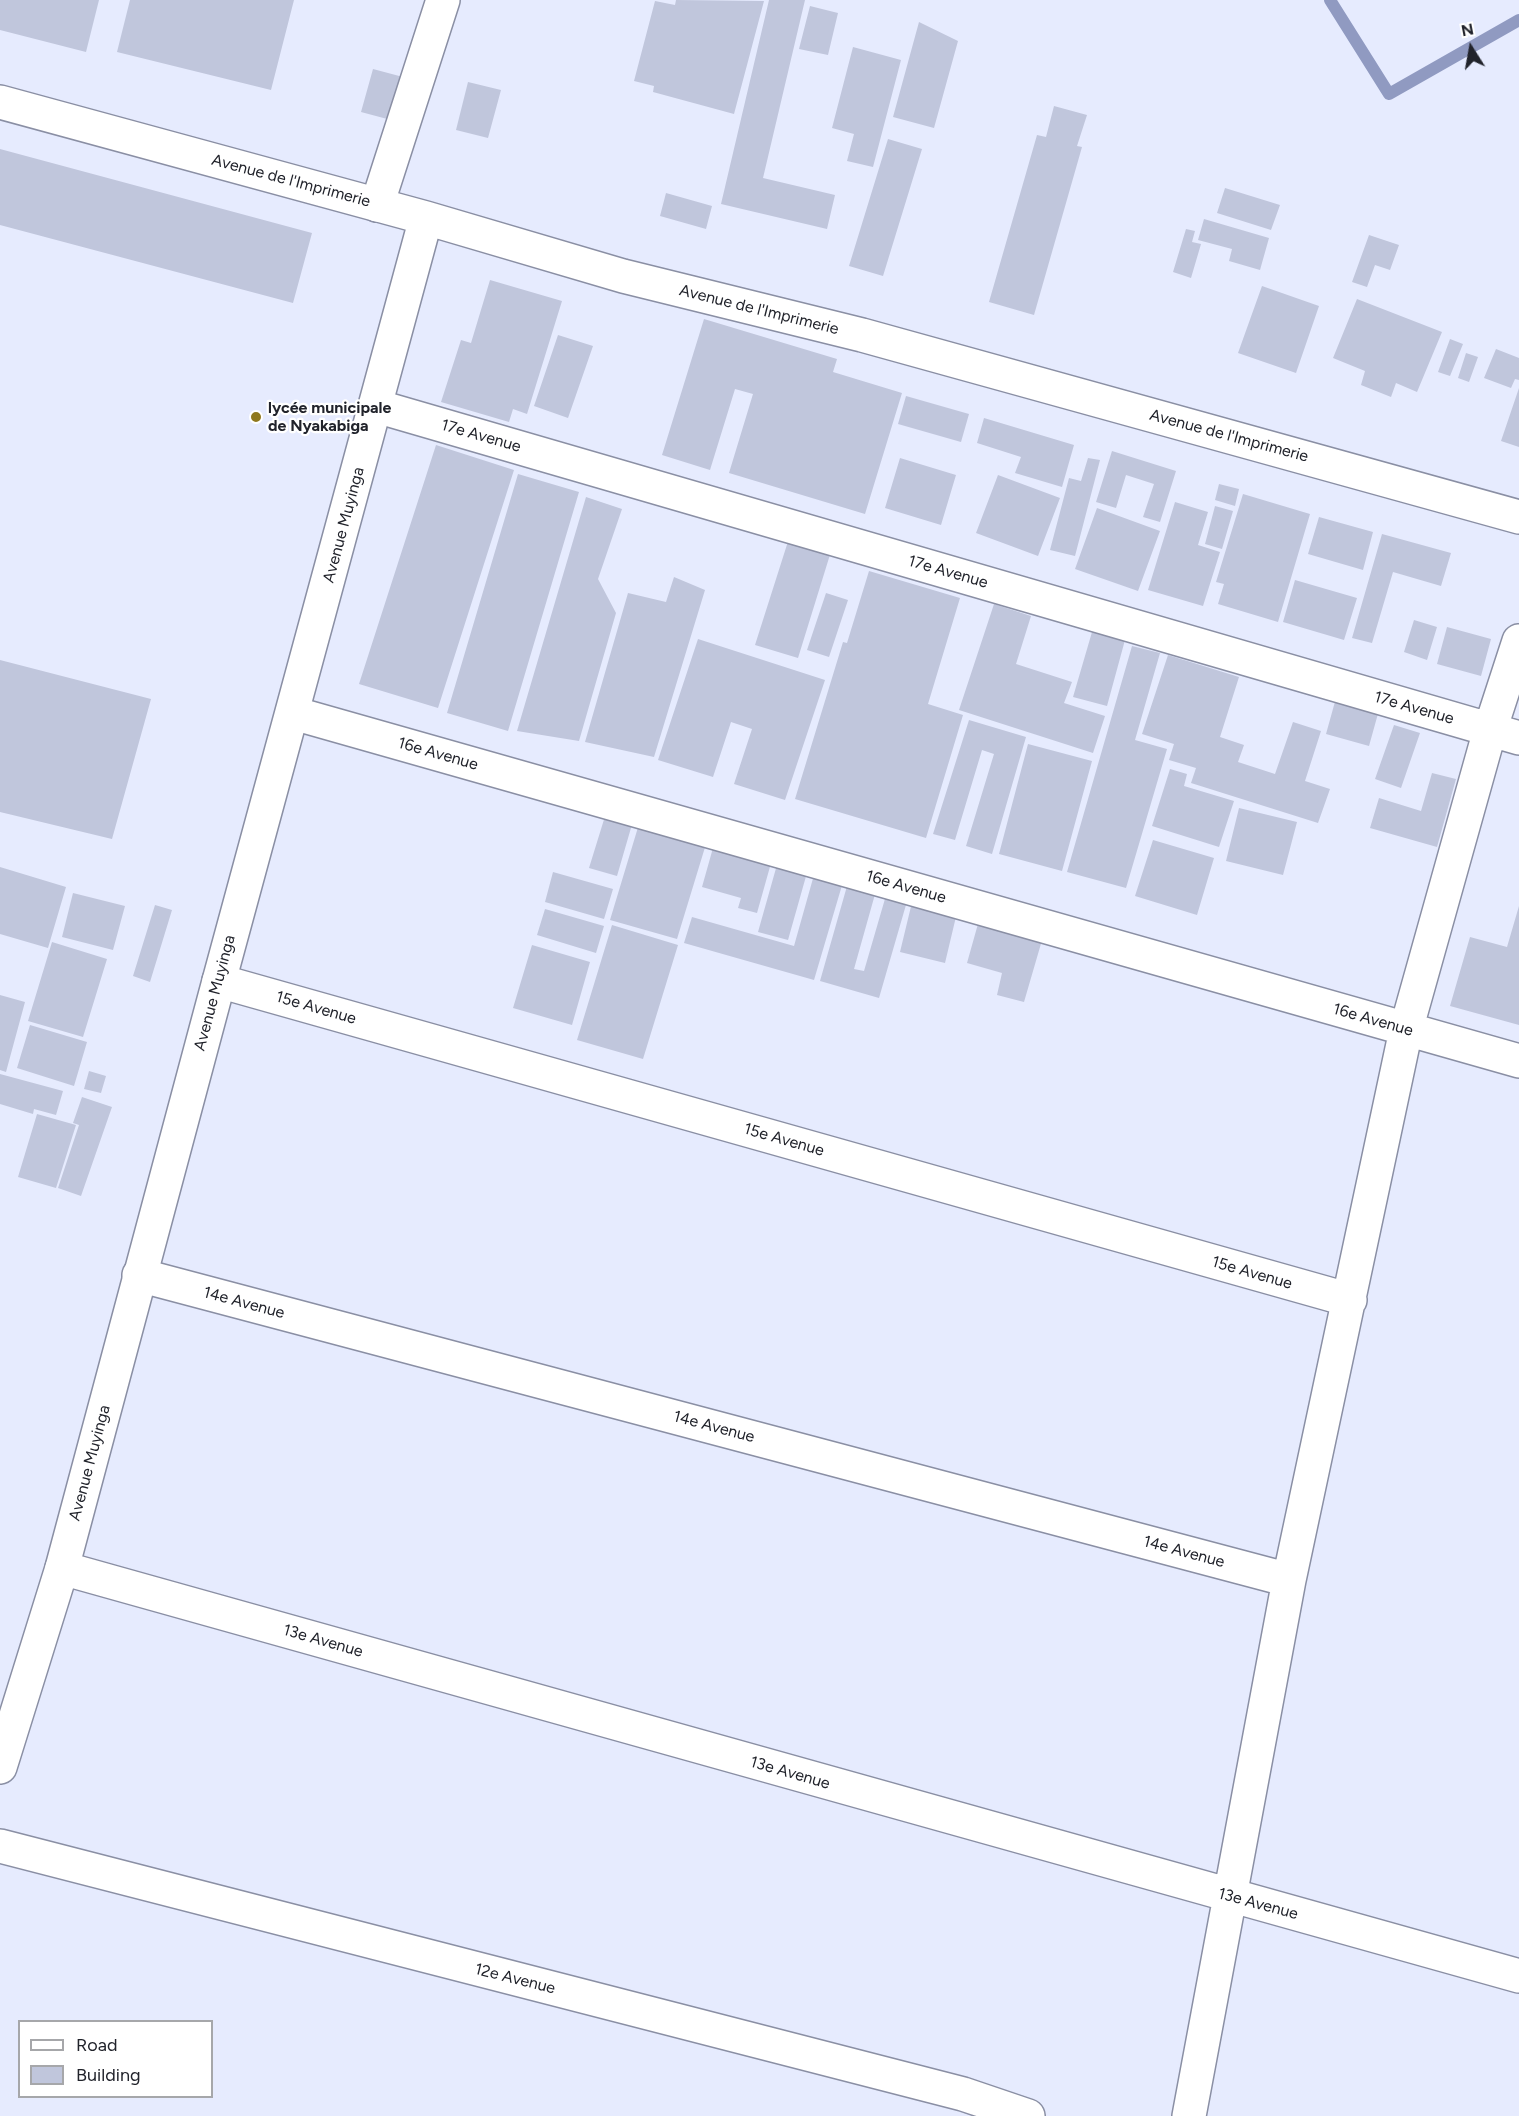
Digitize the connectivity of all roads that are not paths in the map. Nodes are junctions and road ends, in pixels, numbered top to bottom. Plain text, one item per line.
1 (443, 0) edge
2 (0, 102) edge
3 (377, 205) junction
4 (426, 219) junction
5 (376, 406) junction
6 (1519, 517) edge
7 (1519, 641) edge
8 (293, 713) junction
9 (1504, 734) edge
10 (219, 981) junction
11 (1406, 1029) junction
12 (1519, 1061) edge
13 (139, 1275) junction
14 (1350, 1300) junction
15 (62, 1568) junction
16 (1289, 1580) junction
17 (0, 1767) edge
18 (0, 1846) edge
19 (1231, 1897) junction
20 (1519, 1976) edge
21 (1028, 2116) edge
22 (1189, 2116) edge

1 - 3 street
2 - 3 street, Avenue de l'Imprimerie
3 - 4 street, Avenue de l'Imprimerie
4 - 5 street, Avenue Muyinga
4 - 6 street, Avenue de l'Imprimerie
5 - 8 street, Avenue Muyinga
5 - 9 street, 17e Avenue
7 - 9 street
8 - 10 street, Avenue Muyinga
8 - 11 street, 16e Avenue
9 - 11 street
10 - 13 street, Avenue Muyinga
10 - 14 street, 15e Avenue
11 - 12 street, 16e Avenue
11 - 14 street
13 - 15 street, Avenue Muyinga
13 - 16 street, 14e Avenue
14 - 16 street
15 - 17 street, Avenue Muyinga
15 - 19 street, 13e Avenue
16 - 19 street
18 - 21 street, 12e Avenue
19 - 20 street, 13e Avenue
19 - 22 street

